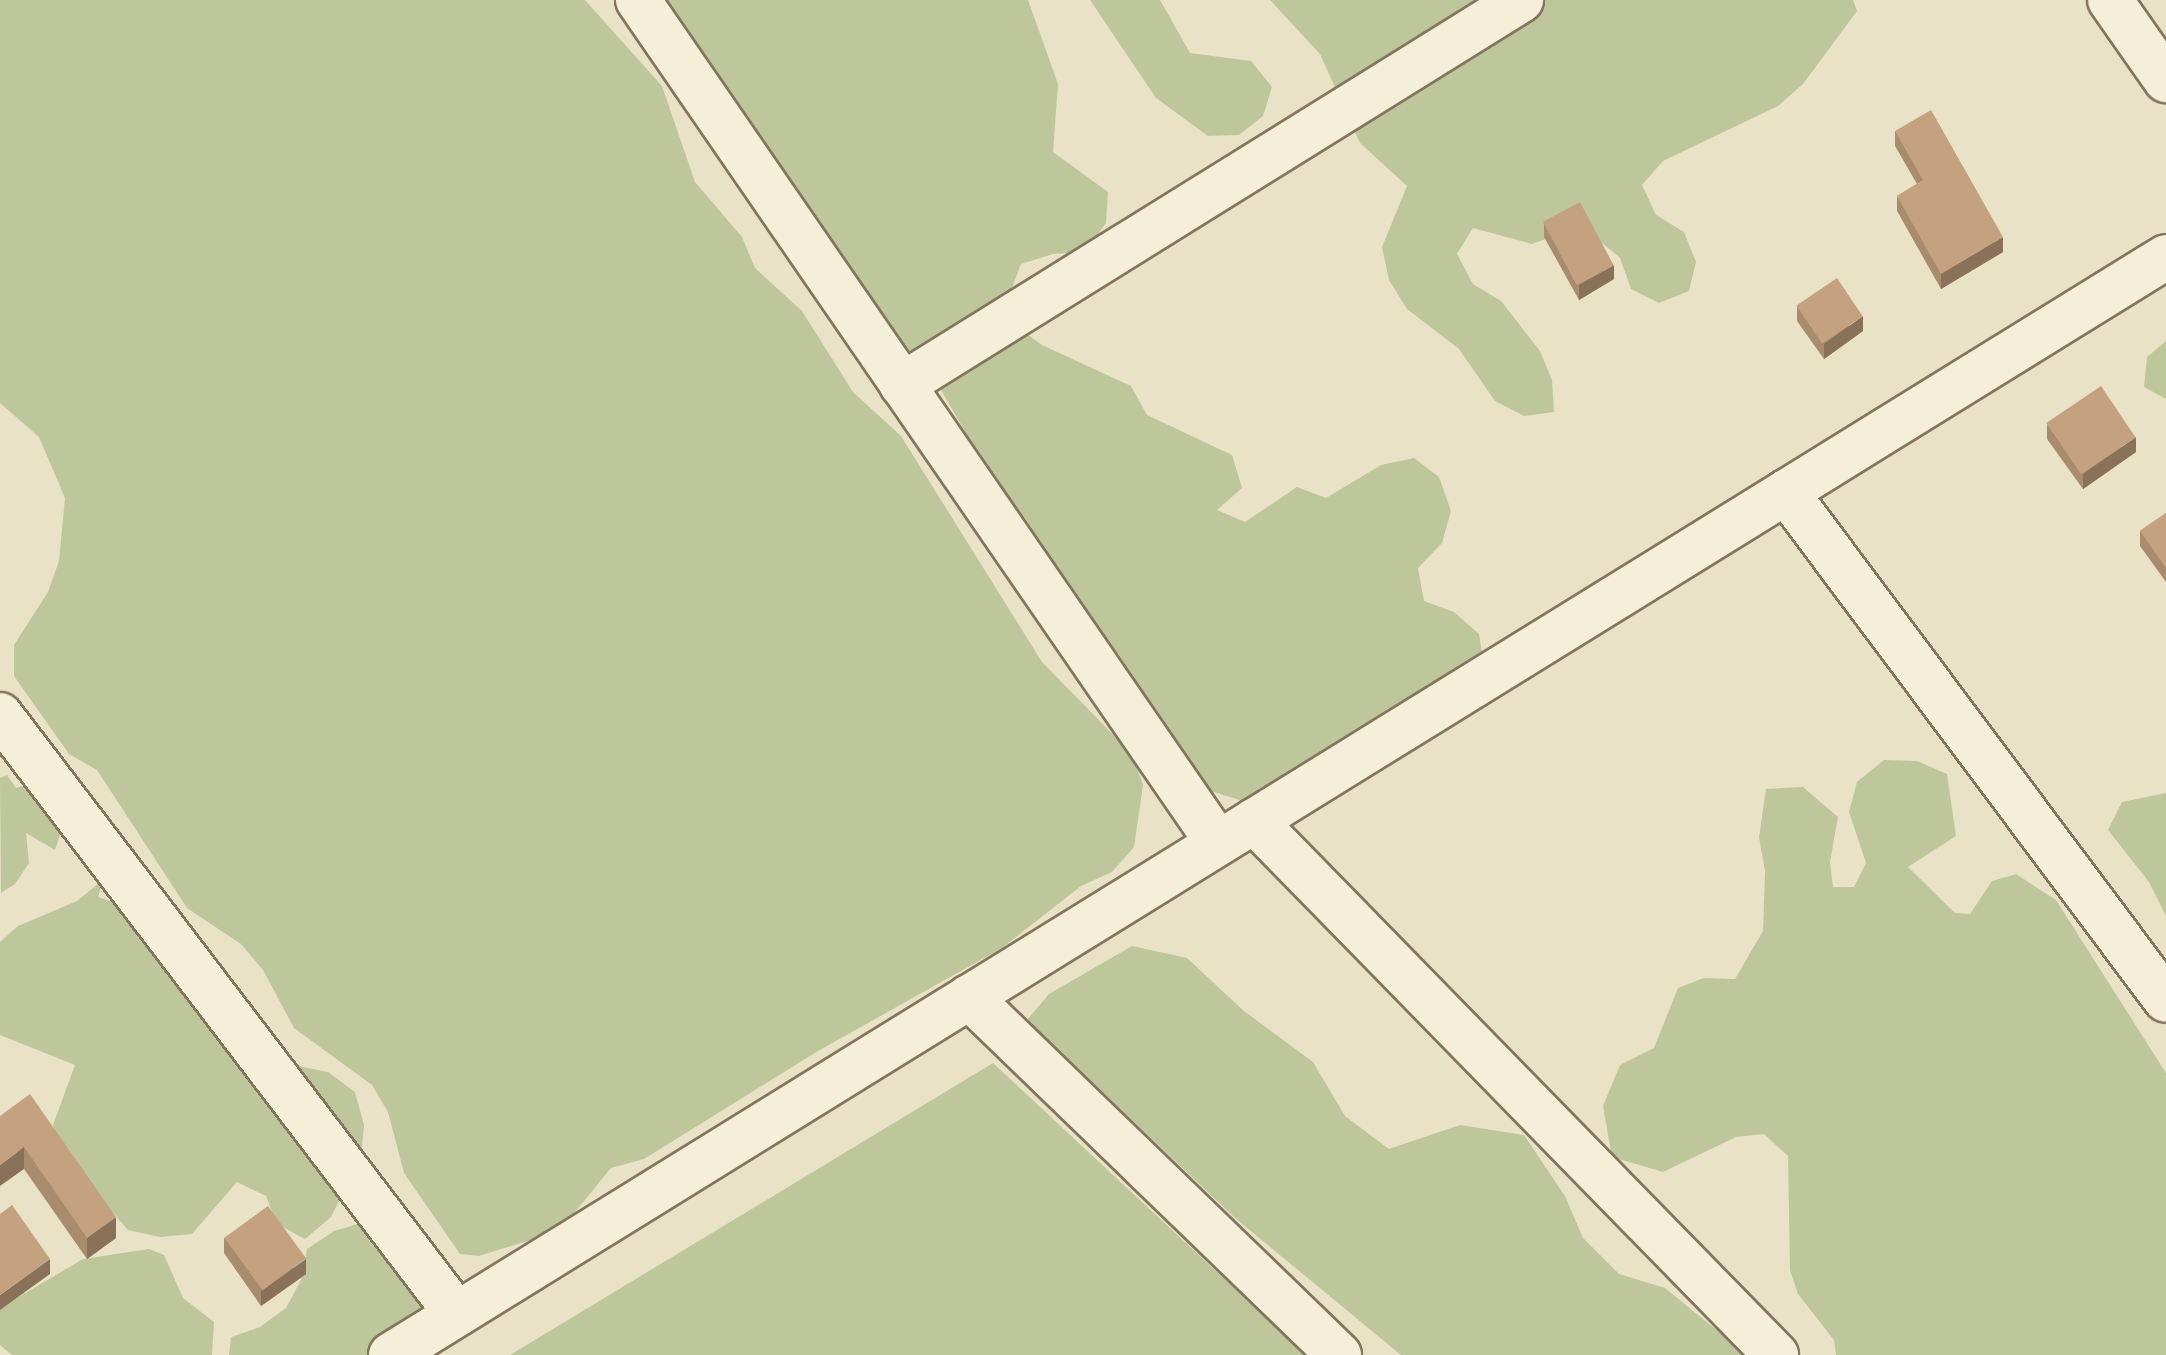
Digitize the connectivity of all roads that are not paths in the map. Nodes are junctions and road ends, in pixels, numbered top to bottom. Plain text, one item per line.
1 (638, 0) edge
2 (1521, 0) edge
3 (2110, 0) edge
4 (2166, 80) edge
5 (2166, 257) edge
6 (902, 385) junction
7 (1786, 492) junction
8 (0, 715) edge
9 (1254, 821) junction
10 (1218, 843) junction
11 (969, 997) junction
12 (2166, 1000) edge
13 (457, 1314) junction
14 (391, 1355) edge
15 (1339, 1355) edge
16 (1776, 1355) edge

1 - 6 street
2 - 6 street
3 - 4 street
5 - 7 street
6 - 10 street
7 - 9 street
7 - 12 street
8 - 13 street
9 - 10 street
9 - 16 street
10 - 11 street
11 - 13 street
11 - 15 street
13 - 14 street

